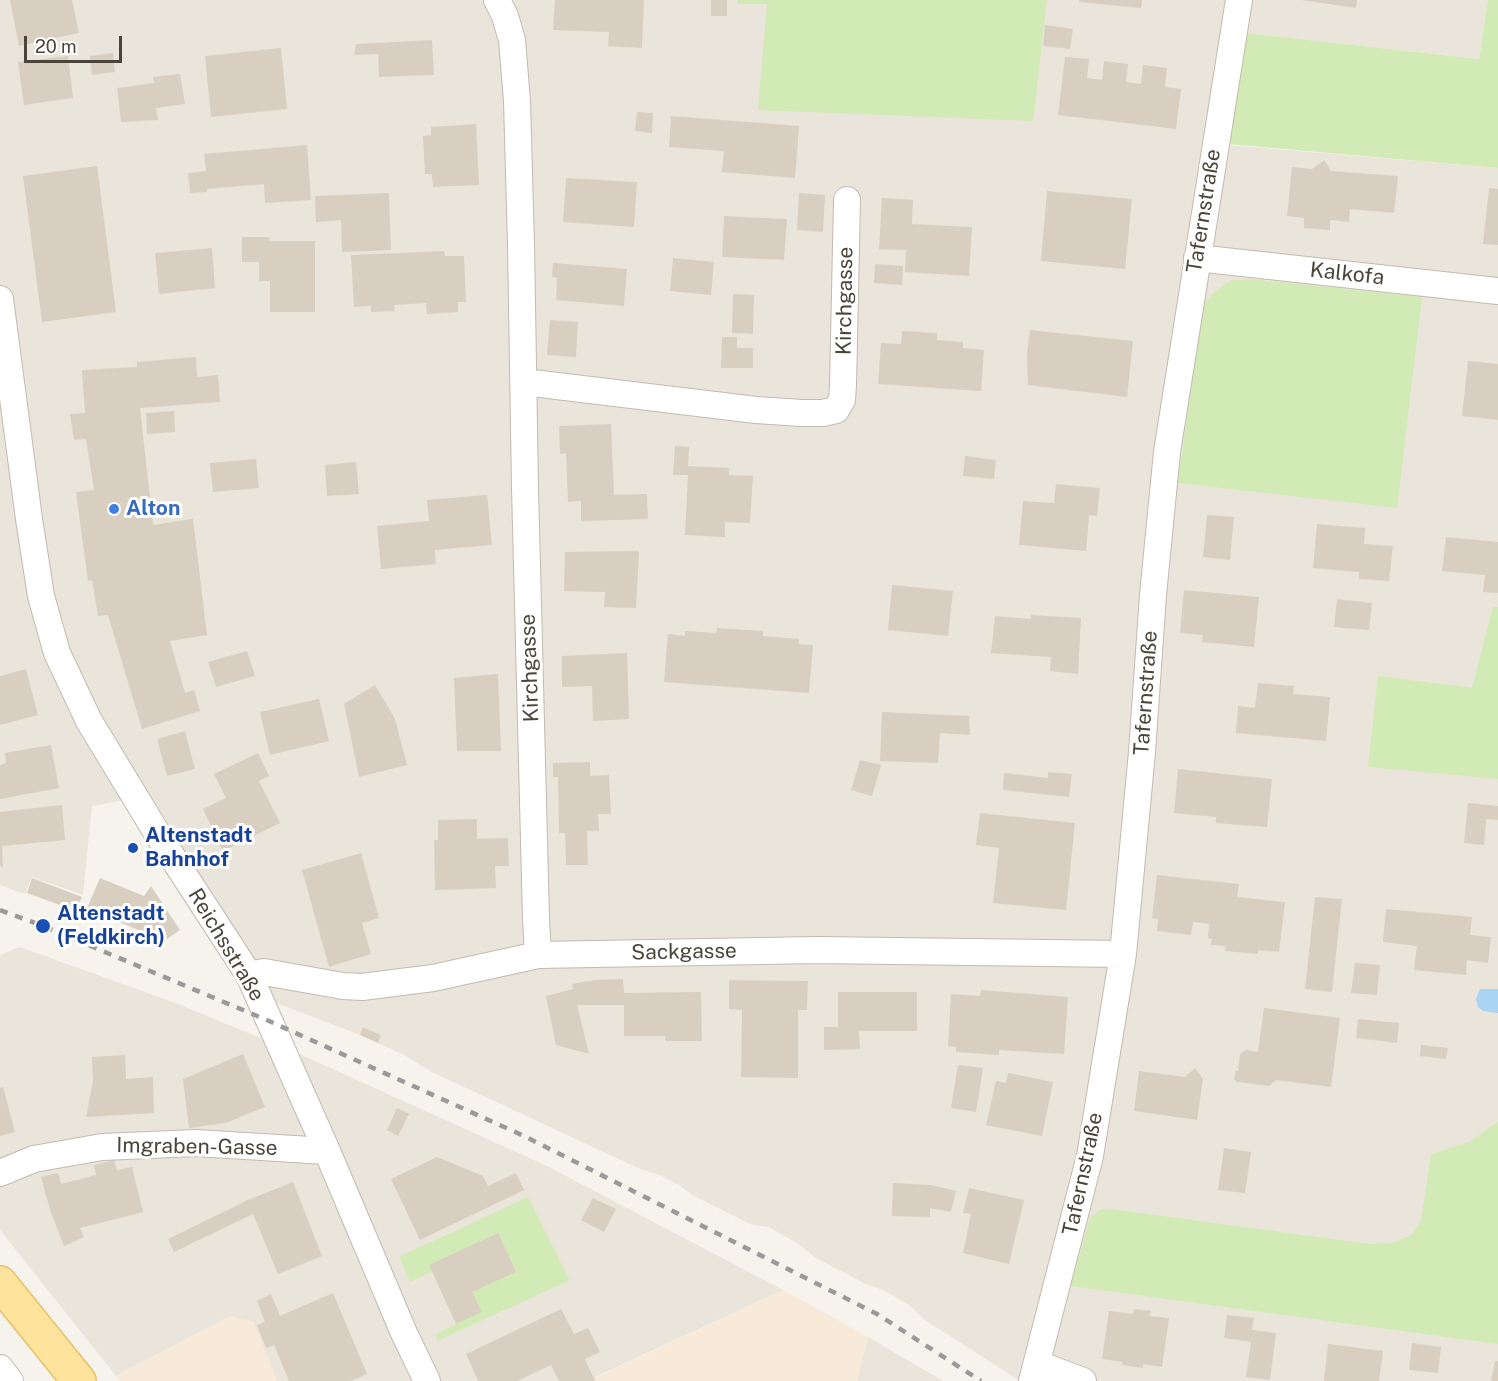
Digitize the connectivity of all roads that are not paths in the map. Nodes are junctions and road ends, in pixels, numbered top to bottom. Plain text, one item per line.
1 (497, 0) edge
2 (1239, 0) edge
3 (847, 200) dead end
4 (1197, 258) junction
5 (1498, 291) edge
6 (0, 299) edge
7 (524, 382) junction
8 (1123, 954) junction
9 (538, 955) junction
10 (249, 975) junction
11 (327, 1150) junction
12 (0, 1173) edge
13 (0, 1283) edge
14 (0, 1368) edge
15 (1035, 1372) edge
16 (10, 1381) edge
17 (79, 1381) edge
18 (427, 1381) edge
19 (1083, 1381) edge

1 - 7 street, Kirchgasse
2 - 4 street, Tafernstraße
3 - 7 street, Kirchgasse
4 - 5 street, Kalkofa
4 - 8 street, Tafernstraße
6 - 10 street, Reichsstraße
7 - 9 street, Kirchgasse
8 - 9 street, Sackgasse
8 - 15 street, Tafernstraße
9 - 10 street, Sackgasse
10 - 11 street, Reichsstraße
11 - 12 street, Imgraben-Gasse
11 - 18 street, Reichsstraße
13 - 17 main road
14 - 16 street
15 - 19 street

